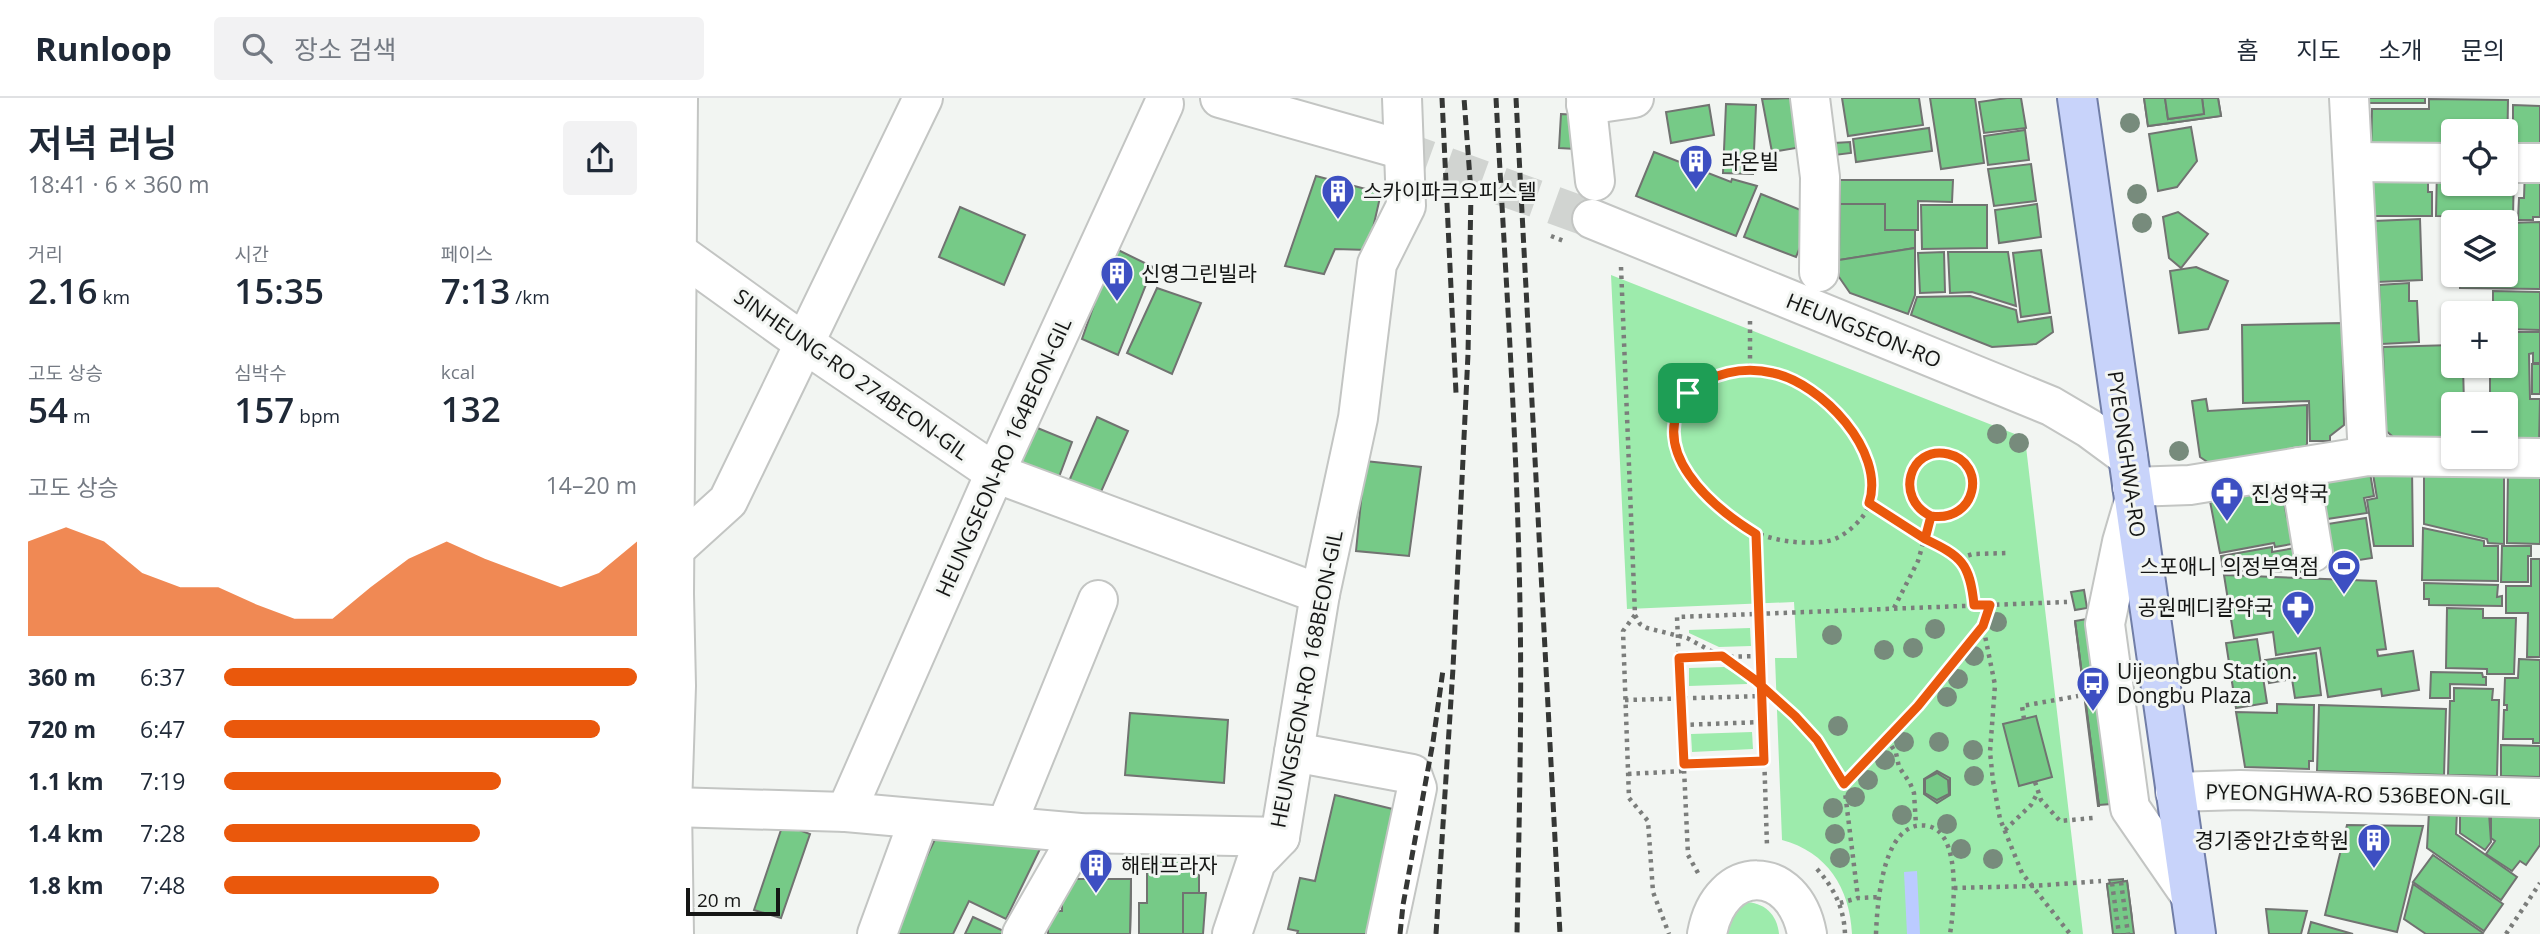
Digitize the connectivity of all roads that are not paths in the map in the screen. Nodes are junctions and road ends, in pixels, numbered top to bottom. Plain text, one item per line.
1 (678, 98) edge
2 (923, 98) edge
3 (1220, 98) edge
4 (1402, 98) edge
5 (1634, 98) edge
6 (1810, 98) edge
7 (2077, 98) edge
8 (2349, 98) edge
9 (1586, 102) edge
10 (1164, 104) dead end
11 (1398, 142) junction
12 (2353, 162) junction
13 (2441, 163) edge
14 (2518, 163) edge
15 (2540, 163) edge
16 (1595, 181) dead end
17 (1578, 230) tunnel mouth
18 (671, 250) edge
19 (1819, 272) dead end
20 (804, 343) junction
21 (2368, 456) junction
22 (2540, 458) edge
23 (2299, 467) junction
24 (995, 473) junction
25 (2131, 481) junction
26 (675, 549) junction
27 (2313, 552) dead end
28 (670, 592) edge
29 (1320, 594) junction
30 (1098, 600) dead end
31 (671, 685) edge
32 (1294, 752) junction
33 (2175, 792) junction
34 (2540, 798) edge
35 (672, 807) junction
36 (846, 812) junction
37 (919, 819) junction
38 (1006, 826) junction
39 (1080, 833) junction
40 (1280, 837) junction
41 (2190, 895) junction
42 (674, 934) edge
43 (877, 934) edge
44 (1022, 934) edge
45 (1232, 934) edge
46 (1386, 934) edge
47 (1707, 934) edge
48 (1807, 934) edge
49 (2196, 934) edge

1 - 18 street
2 - 20 street
3 - 11 street
4 - 11 street, HEUNGSEON-RO 168BEON-GIL
5 - 9 street
6 - 19 street
7 - 25 main road, PYEONGHWA-RO
8 - 12 street
9 - 16 street
10 - 24 street, HEUNGSEON-RO 164BEON-GIL
11 - 29 street, HEUNGSEON-RO 168BEON-GIL
12 - 13 street
12 - 21 street
14 - 15 street
17 - 25 street, HEUNGSEON-RO
18 - 20 street, SINHEUNG-RO 274BEON-GIL
18 - 26 street
20 - 24 street, SINHEUNG-RO 274BEON-GIL
20 - 26 street
21 - 22 street
21 - 23 street
23 - 25 street
23 - 27 street
24 - 29 street, SINHEUNG-RO 274BEON-GIL
24 - 36 street, HEUNGSEON-RO 164BEON-GIL
25 - 33 main road, PYEONGHWA-RO
25 - 41 street
26 - 28 street
28 - 31 street
29 - 32 street, HEUNGSEON-RO 168BEON-GIL
30 - 38 street
31 - 35 street
32 - 40 street, HEUNGSEON-RO 168BEON-GIL
32 - 46 street
33 - 34 street, PYEONGHWA-RO 536BEON-GIL
33 - 41 main road, PYEONGHWA-RO
35 - 36 street, HEUNGSEON-RO 168BEON-GIL
35 - 42 street
36 - 37 street, HEUNGSEON-RO 168BEON-GIL
37 - 38 street, HEUNGSEON-RO 168BEON-GIL
37 - 43 street
38 - 39 street, HEUNGSEON-RO 168BEON-GIL
39 - 40 street, HEUNGSEON-RO 168BEON-GIL
39 - 44 street
40 - 45 street
41 - 49 main road, PYEONGHWA-RO
47 - 48 street

